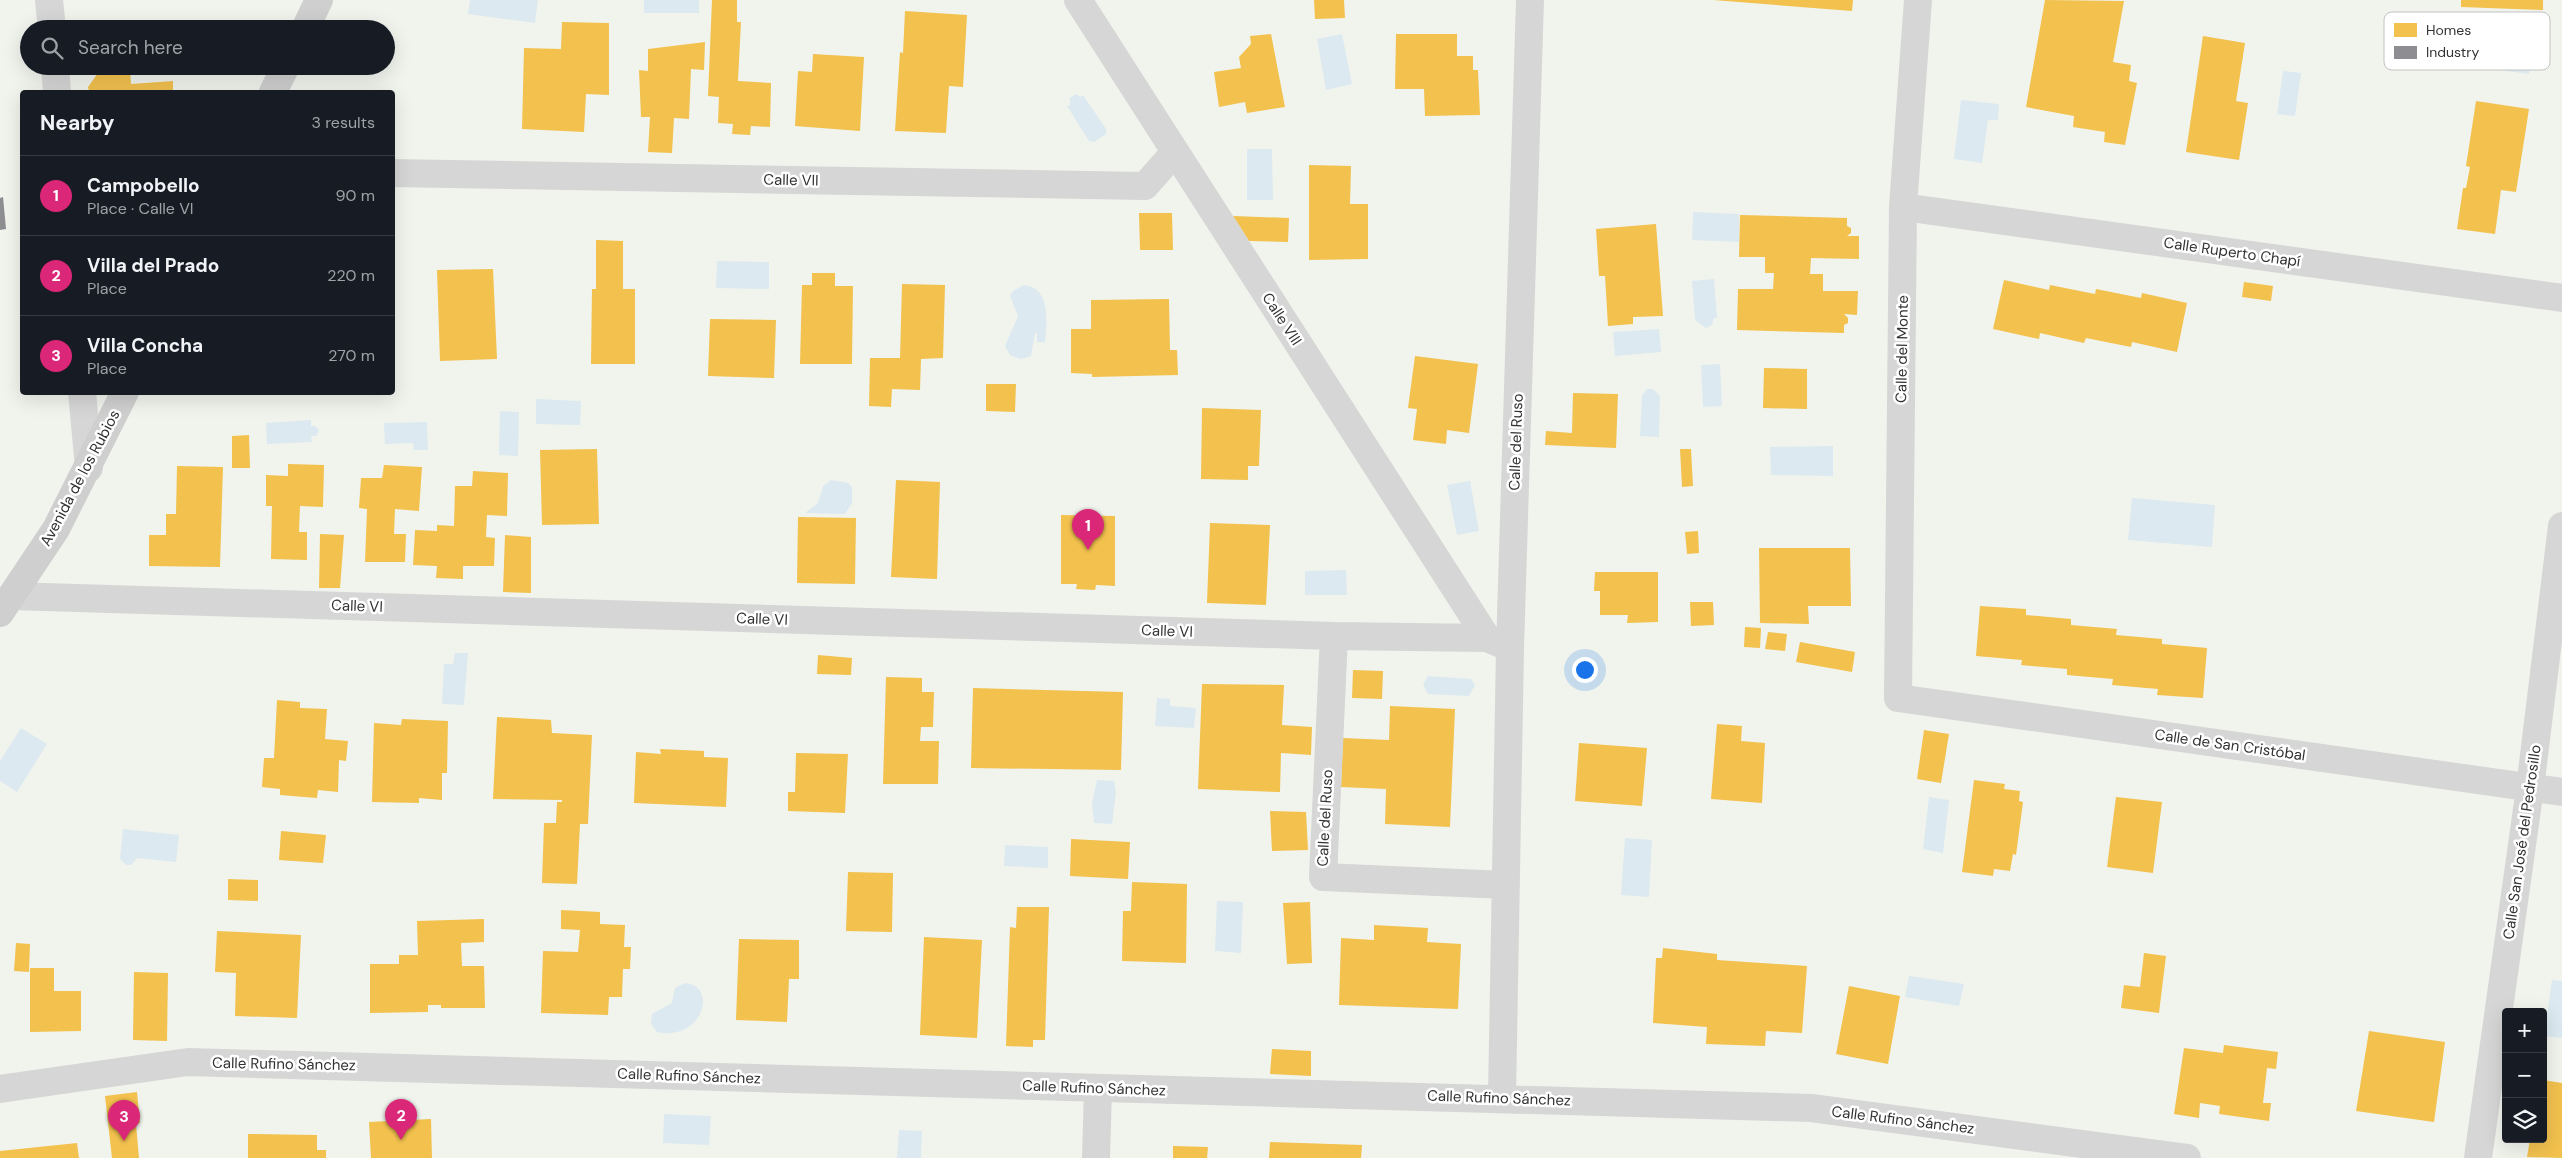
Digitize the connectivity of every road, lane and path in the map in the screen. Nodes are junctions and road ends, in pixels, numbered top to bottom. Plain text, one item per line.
1 (49, 0) edge
2 (319, 0) edge
3 (1078, 0) edge
4 (1530, 0) edge
5 (1918, 0) edge
6 (51, 20) edge
7 (309, 20) edge
8 (56, 75) edge
9 (282, 75) edge
10 (57, 90) edge
11 (274, 90) edge
12 (1175, 152) junction
13 (395, 173) edge
14 (1903, 207) junction
15 (2562, 298) edge
16 (82, 395) edge
17 (124, 395) edge
18 (88, 468) junction
19 (2562, 526) edge
20 (6, 604) edge
21 (1334, 636) junction
22 (1498, 643) junction
23 (1898, 698) joint
24 (2530, 788) junction
25 (2562, 792) edge
26 (1506, 885) junction
27 (1098, 1088) junction
28 (0, 1089) edge
29 (1502, 1098) junction
30 (1096, 1158) edge
31 (2187, 1158) edge
32 (2478, 1158) edge

1 - 6 street
2 - 7 street
3 - 12 street, Calle VIII
4 - 22 street, Calle del Ruso
5 - 14 street, Calle del Monte
8 - 10 street
9 - 11 street
12 - 13 street, Calle VII
12 - 22 street, Calle VIII
14 - 15 street, Calle Ruperto Chapí
14 - 23 street, Calle del Monte
16 - 18 street
17 - 18 street, Avenida de los Rubios
18 - 20 street, Avenida de los Rubios
19 - 24 street, Calle San José del Pedrosillo
20 - 21 street, Calle VI
21 - 22 street, Calle VI
21 - 26 street, Calle del Ruso
22 - 26 street, Calle del Ruso
23 - 24 street, Calle de San Cristóbal
24 - 25 street, Calle de San Cristóbal
24 - 32 street, Calle San José del Pedrosillo
26 - 29 street, Calle del Ruso
27 - 28 street, Calle Rufino Sánchez
27 - 29 street, Calle Rufino Sánchez
27 - 30 street
29 - 31 street, Calle Rufino Sánchez

